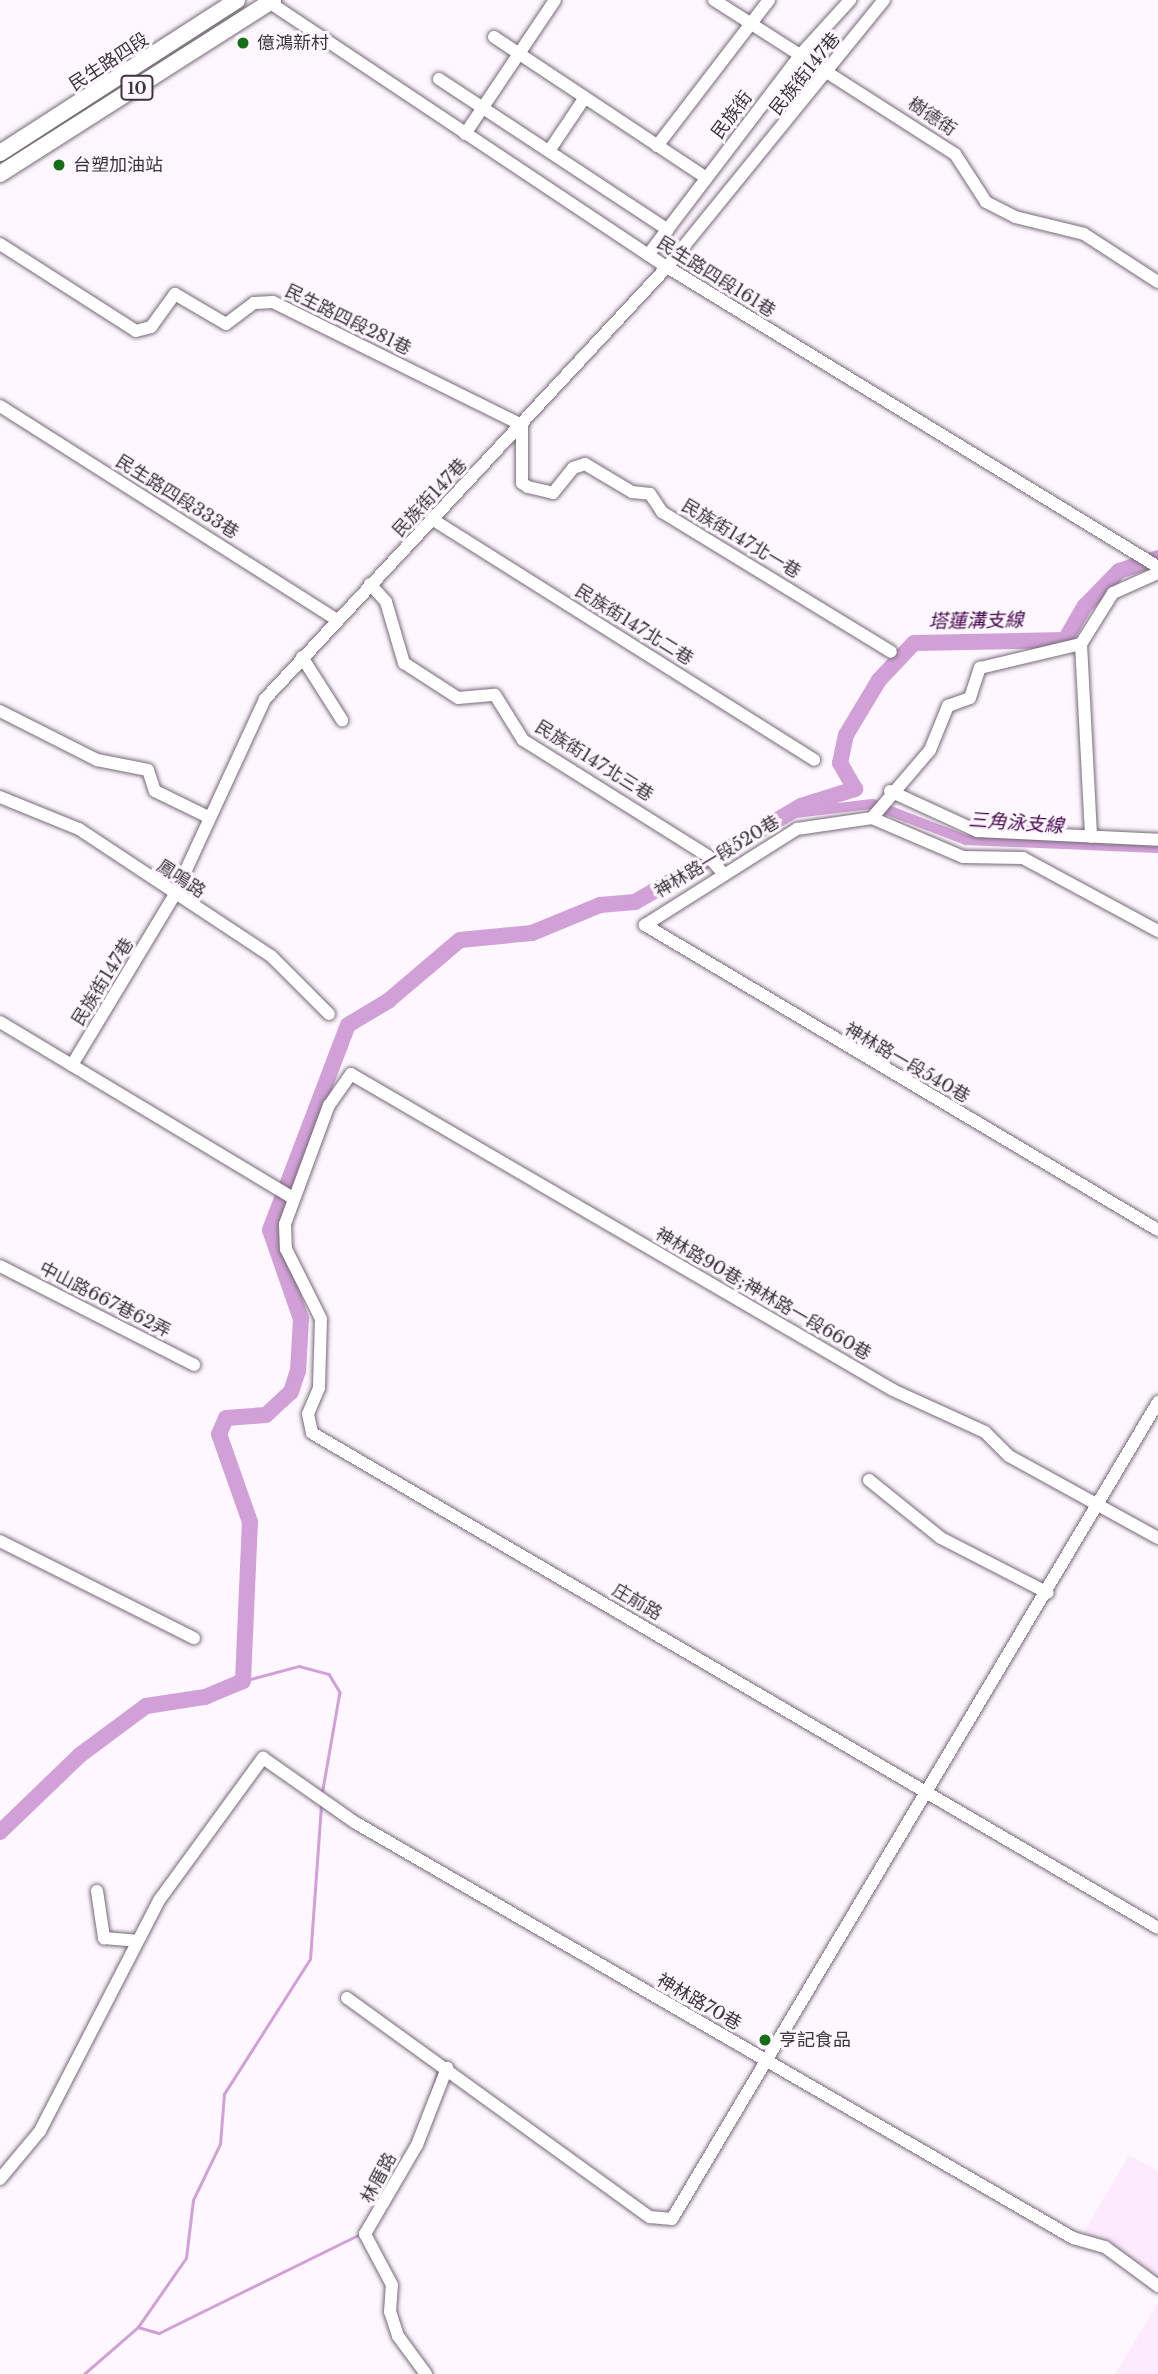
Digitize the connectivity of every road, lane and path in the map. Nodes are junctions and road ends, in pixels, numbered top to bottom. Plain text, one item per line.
1 (237, 0) edge
2 (555, 0) edge
3 (714, 0) edge
4 (769, 0) edge
5 (850, 0) edge
6 (884, 0) edge
7 (269, 1) edge
8 (751, 22) junction
9 (494, 37) dead end
10 (802, 52) junction
11 (518, 53) junction
12 (832, 70) junction
13 (439, 79) dead end
14 (584, 99) junction
15 (484, 107) junction
16 (465, 134) junction
17 (657, 146) junction
18 (549, 151) junction
19 (0, 153) edge
20 (0, 174) edge
21 (706, 178) junction
22 (668, 230) junction
23 (0, 244) edge
24 (648, 255) junction
25 (667, 267) junction
26 (1158, 282) edge
27 (0, 406) edge
28 (522, 425) junction
29 (435, 521) junction
30 (1158, 570) edge
31 (370, 584) junction
32 (336, 619) junction
33 (1081, 644) junction
34 (891, 652) dead end
35 (302, 657) junction
36 (0, 710) edge
37 (342, 720) dead end
38 (814, 760) dead end
39 (890, 791) junction
40 (0, 797) edge
41 (208, 817) junction
42 (872, 818) junction
43 (1091, 837) junction
44 (1158, 840) edge
45 (723, 873) junction
46 (174, 896) junction
47 (645, 920) joint
48 (1158, 931) edge
49 (329, 1014) dead end
50 (0, 1022) edge
51 (72, 1065) junction
52 (351, 1074) joint
53 (294, 1199) junction
54 (1158, 1230) edge
55 (0, 1266) edge
56 (194, 1365) dead end
57 (1158, 1402) edge
58 (869, 1480) dead end
59 (1097, 1507) junction
60 (1158, 1538) edge
61 (0, 1541) edge
62 (1048, 1592) junction
63 (194, 1638) dead end
64 (923, 1788) junction
65 (97, 1891) dead end
66 (1158, 1928) edge
67 (136, 1941) junction
68 (346, 1998) dead end
69 (766, 2061) junction
70 (446, 2068) junction
71 (0, 2179) edge
72 (1158, 2286) edge
73 (426, 2374) edge

1 - 19 main road, 民生路四段 / 10
2 - 11 street
3 - 8 street, 樹德街
4 - 8 street
5 - 10 street, 民族街
6 - 12 street, 民族街147巷
7 - 16 street, 民生路四段161巷
7 - 20 main road, 10
8 - 10 street, 樹德街
8 - 17 street
9 - 11 street
10 - 12 street, 樹德街
10 - 21 street, 民族街
11 - 14 street
11 - 15 street
12 - 25 street, 民族街147巷
12 - 26 street, 樹德街
13 - 15 street
14 - 17 street
14 - 18 street
15 - 16 street
15 - 18 street
16 - 24 street, 民生路四段161巷
17 - 21 street
18 - 22 street
21 - 22 street, 民族街
22 - 24 street, 民族街
23 - 28 street, 民生路四段281巷
24 - 25 street, 民生路四段161巷
25 - 28 street, 民族街147巷
25 - 30 street, 民生路四段161巷
27 - 32 street, 民生路四段333巷
28 - 29 street, 民族街147巷
28 - 34 street, 民族街147北一巷
29 - 31 street, 民族街147巷
29 - 38 street, 民族街147北二巷
30 - 33 street
31 - 32 street, 民族街147巷
31 - 45 street, 民族街147北三巷
32 - 35 street, 民族街147巷
33 - 39 street
33 - 43 street
35 - 37 street
35 - 41 street, 民族街147巷
36 - 41 street
39 - 42 street
39 - 43 street
40 - 46 street, 鳳鳴路
41 - 46 street, 民族街147巷
42 - 45 street, 神林路一段520巷
42 - 48 street
43 - 44 street
45 - 47 street, 神林路一段520巷
46 - 49 street, 鳳鳴路
46 - 51 street, 民族街147巷
47 - 54 street, 神林路一段540巷
50 - 51 street
51 - 53 street
52 - 53 street, 庄前路
52 - 59 street, 神林路90巷;神林路一段660巷
53 - 64 street, 庄前路
55 - 56 street, 中山路667巷62弄
57 - 59 street
58 - 62 street
59 - 60 street, 神林路90巷;神林路一段660巷
59 - 62 street
61 - 63 street
62 - 64 street
64 - 66 street, 庄前路
64 - 69 street
65 - 67 street
67 - 69 street, 神林路70巷
67 - 71 street
68 - 70 street
69 - 70 street
69 - 72 street, 神林路70巷
70 - 73 street, 林厝路

